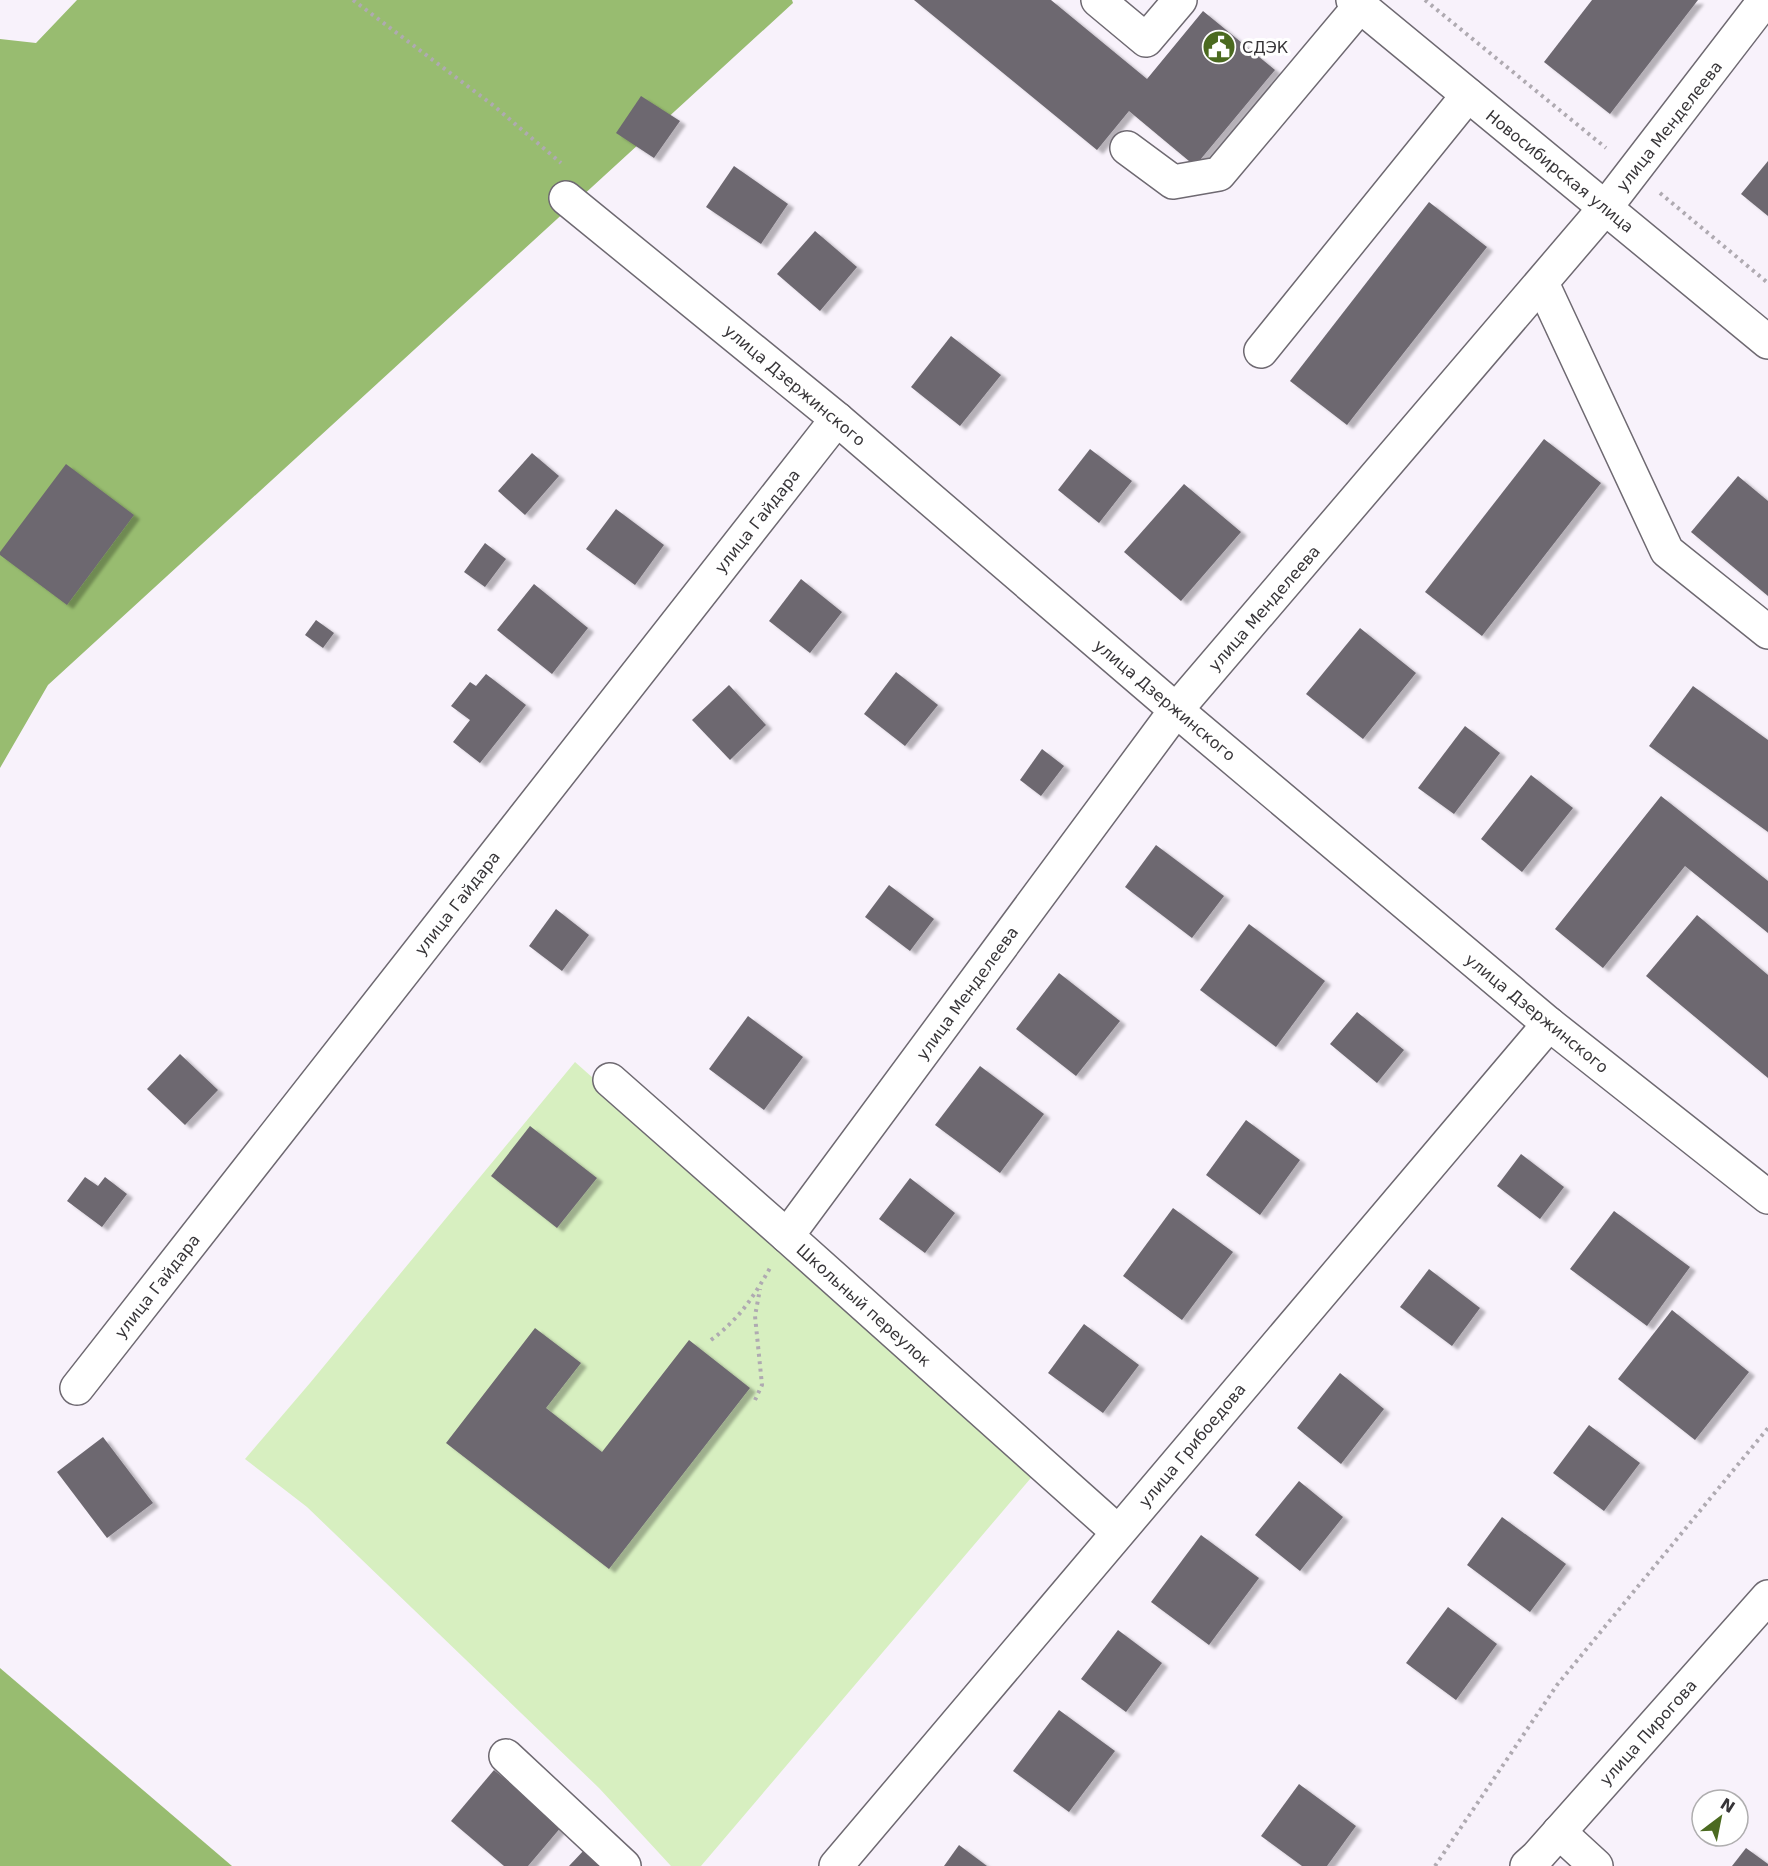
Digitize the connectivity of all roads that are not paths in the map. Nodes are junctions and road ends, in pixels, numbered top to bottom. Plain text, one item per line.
1 (1098, 0) edge
2 (1180, 0) edge
3 (1765, 0) edge
4 (1357, 3) edge
5 (1468, 95) junction
6 (1127, 148) dead end
7 (567, 198) dead end
8 (1605, 208) junction
9 (1542, 283) junction
10 (1768, 342) edge
11 (1261, 351) dead end
12 (837, 418) junction
13 (1768, 632) edge
14 (1176, 710) junction
15 (1549, 1024) junction
16 (609, 1080) dead end
17 (1768, 1197) edge
18 (787, 1236) junction
19 (77, 1388) dead end
20 (1118, 1532) junction
21 (1768, 1597) edge
22 (506, 1756) dead end
23 (1559, 1832) junction
24 (624, 1866) edge
25 (836, 1866) edge
26 (1527, 1866) edge
27 (1596, 1866) edge

1 - 2 street
3 - 8 street, улица Менделеева
4 - 5 street, Новосибирская улица
4 - 6 street
5 - 8 street, Новосибирская улица
5 - 11 street
7 - 12 street, улица Дзержинского
8 - 9 street, улица Менделеева
8 - 10 street, Новосибирская улица
9 - 13 street
9 - 14 street, улица Менделеева
12 - 14 street, улица Дзержинского
12 - 19 street, улица Гайдара
14 - 15 street, улица Дзержинского
14 - 18 street, улица Менделеева
15 - 17 street, улица Дзержинского
15 - 20 street, улица Грибоедова
16 - 18 street, Школьный переулок
18 - 20 street, Школьный переулок
20 - 25 street, улица Грибоедова
21 - 23 street, улица Пирогова
22 - 24 street
23 - 26 street, улица Пирогова
23 - 27 street

